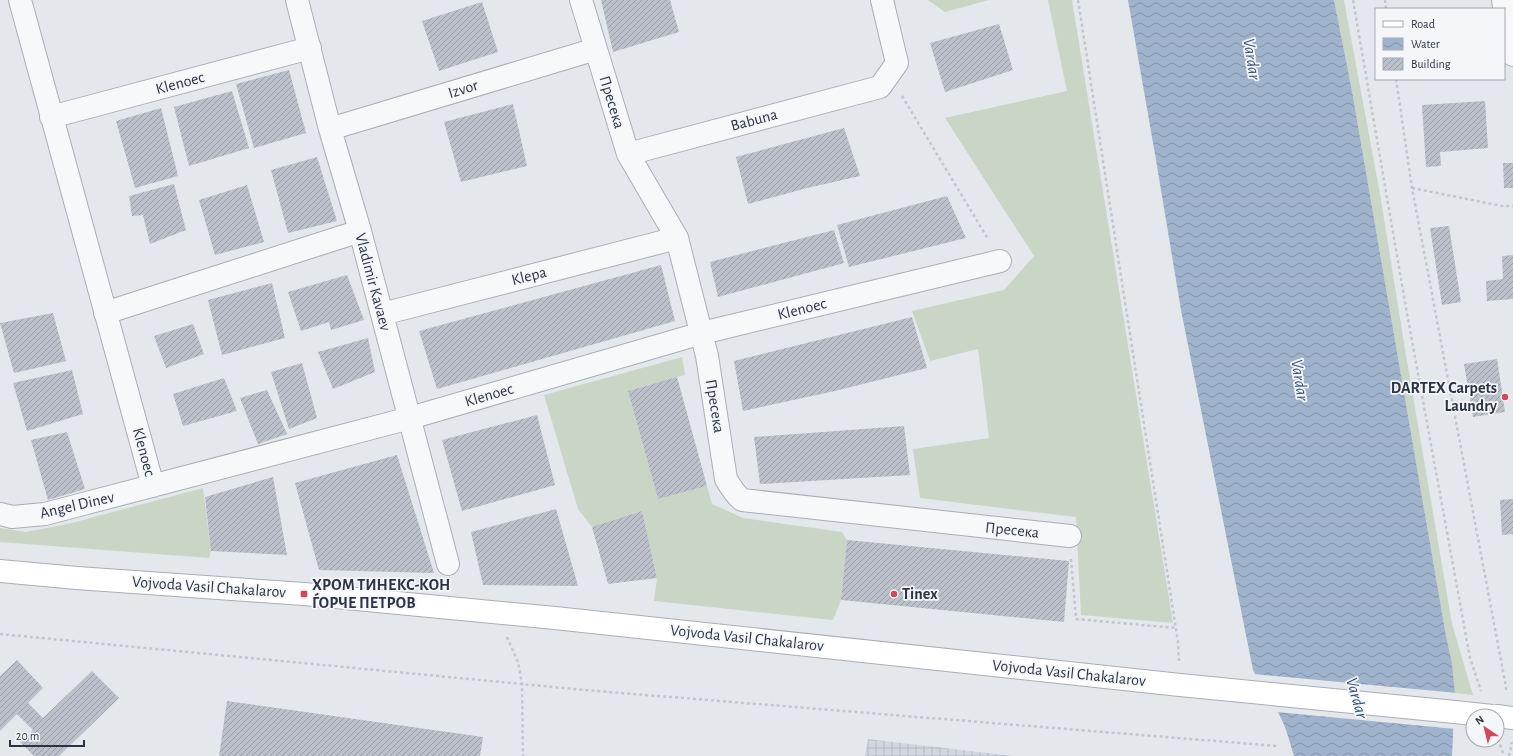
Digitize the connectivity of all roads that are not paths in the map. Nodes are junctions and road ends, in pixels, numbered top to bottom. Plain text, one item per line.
1 (20, 0) edge
2 (297, 0) edge
3 (581, 0) edge
4 (882, 0) edge
5 (1505, 11) edge
6 (310, 48) junction
7 (596, 49) junction
8 (1513, 55) edge
9 (51, 117) junction
10 (330, 129) junction
11 (628, 154) junction
12 (360, 232) junction
13 (677, 238) junction
14 (1000, 261) road end
15 (105, 313) junction
16 (382, 314) junction
17 (702, 333) junction
18 (410, 418) junction
19 (153, 486) junction
20 (0, 514) edge
21 (1070, 536) road end
22 (448, 564) dead end
23 (0, 571) edge
24 (1465, 717) edge

1 - 9 street, Klenoec
2 - 6 street, Vladimir Kavaev
3 - 7 street, Пресека
4 - 11 street, Babuna
5 - 8 street
6 - 9 street, Klenoec
6 - 10 street, Vladimir Kavaev
7 - 10 street, Izvor
7 - 11 street, Пресека
9 - 15 street, Klenoec
10 - 12 street, Vladimir Kavaev
11 - 13 street, Пресека
12 - 15 street
12 - 16 street, Vladimir Kavaev
13 - 16 street, Klepa
13 - 17 street, Пресека
14 - 17 street, Klenoec
15 - 19 street, Klenoec
16 - 18 street, Vladimir Kavaev
17 - 18 street, Klenoec
17 - 21 street, Пресека
18 - 19 street, Klenoec
18 - 22 street, Vladimir Kavaev
19 - 20 street, Angel Dinev
23 - 24 street, Vojvoda Vasil Chakalarov, bridge

